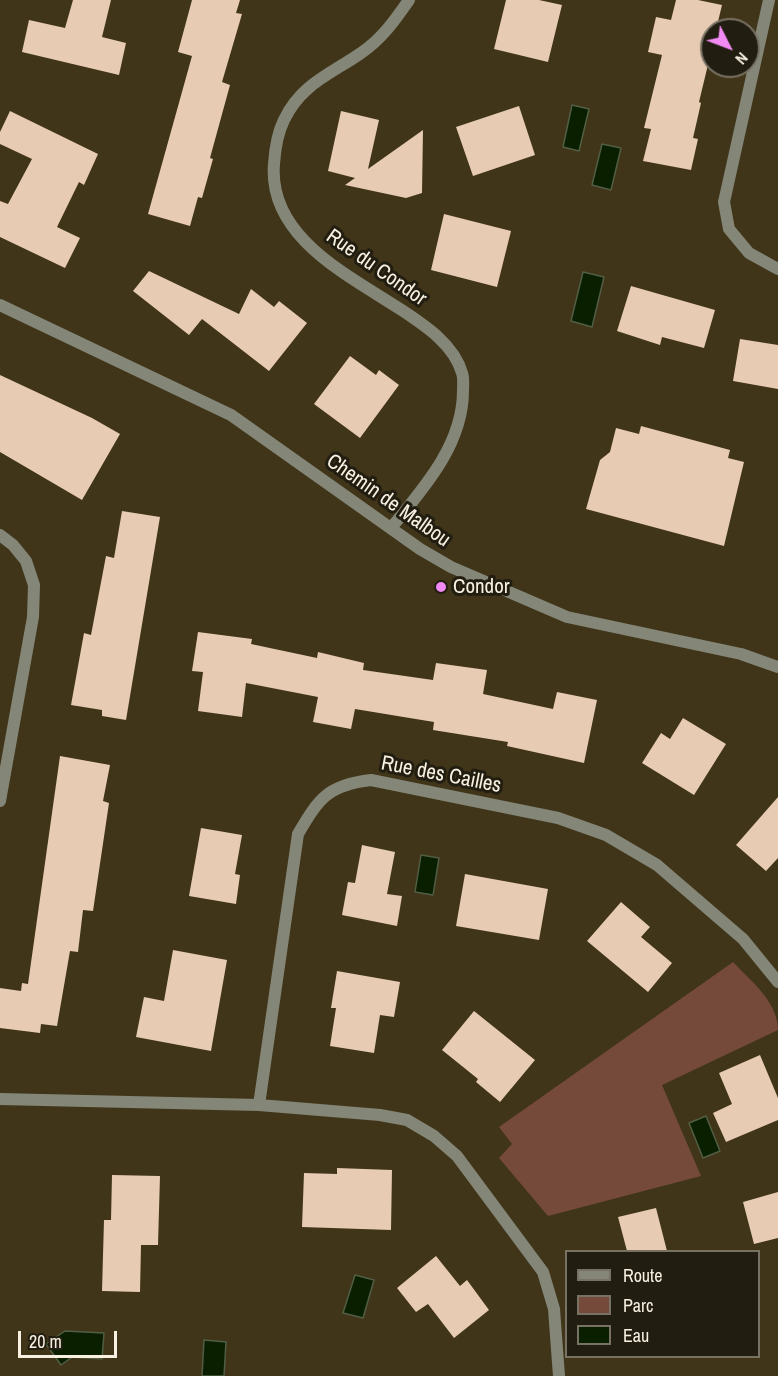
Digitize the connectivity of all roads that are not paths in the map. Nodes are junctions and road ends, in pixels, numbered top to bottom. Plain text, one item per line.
1 (409, 0) edge
2 (769, 0) edge
3 (778, 269) edge
4 (0, 305) edge
5 (391, 528) junction
6 (0, 536) edge
7 (778, 667) edge
8 (0, 801) edge
9 (778, 982) edge
10 (0, 1100) edge
11 (259, 1105) junction
12 (559, 1376) edge

1 - 5 street, Rue du Condor
2 - 3 street
4 - 5 street, Chemin de Malbou
5 - 7 street, Chemin de Malbou
6 - 8 street
9 - 11 street, Rue des Cailles
10 - 11 street
11 - 12 street

